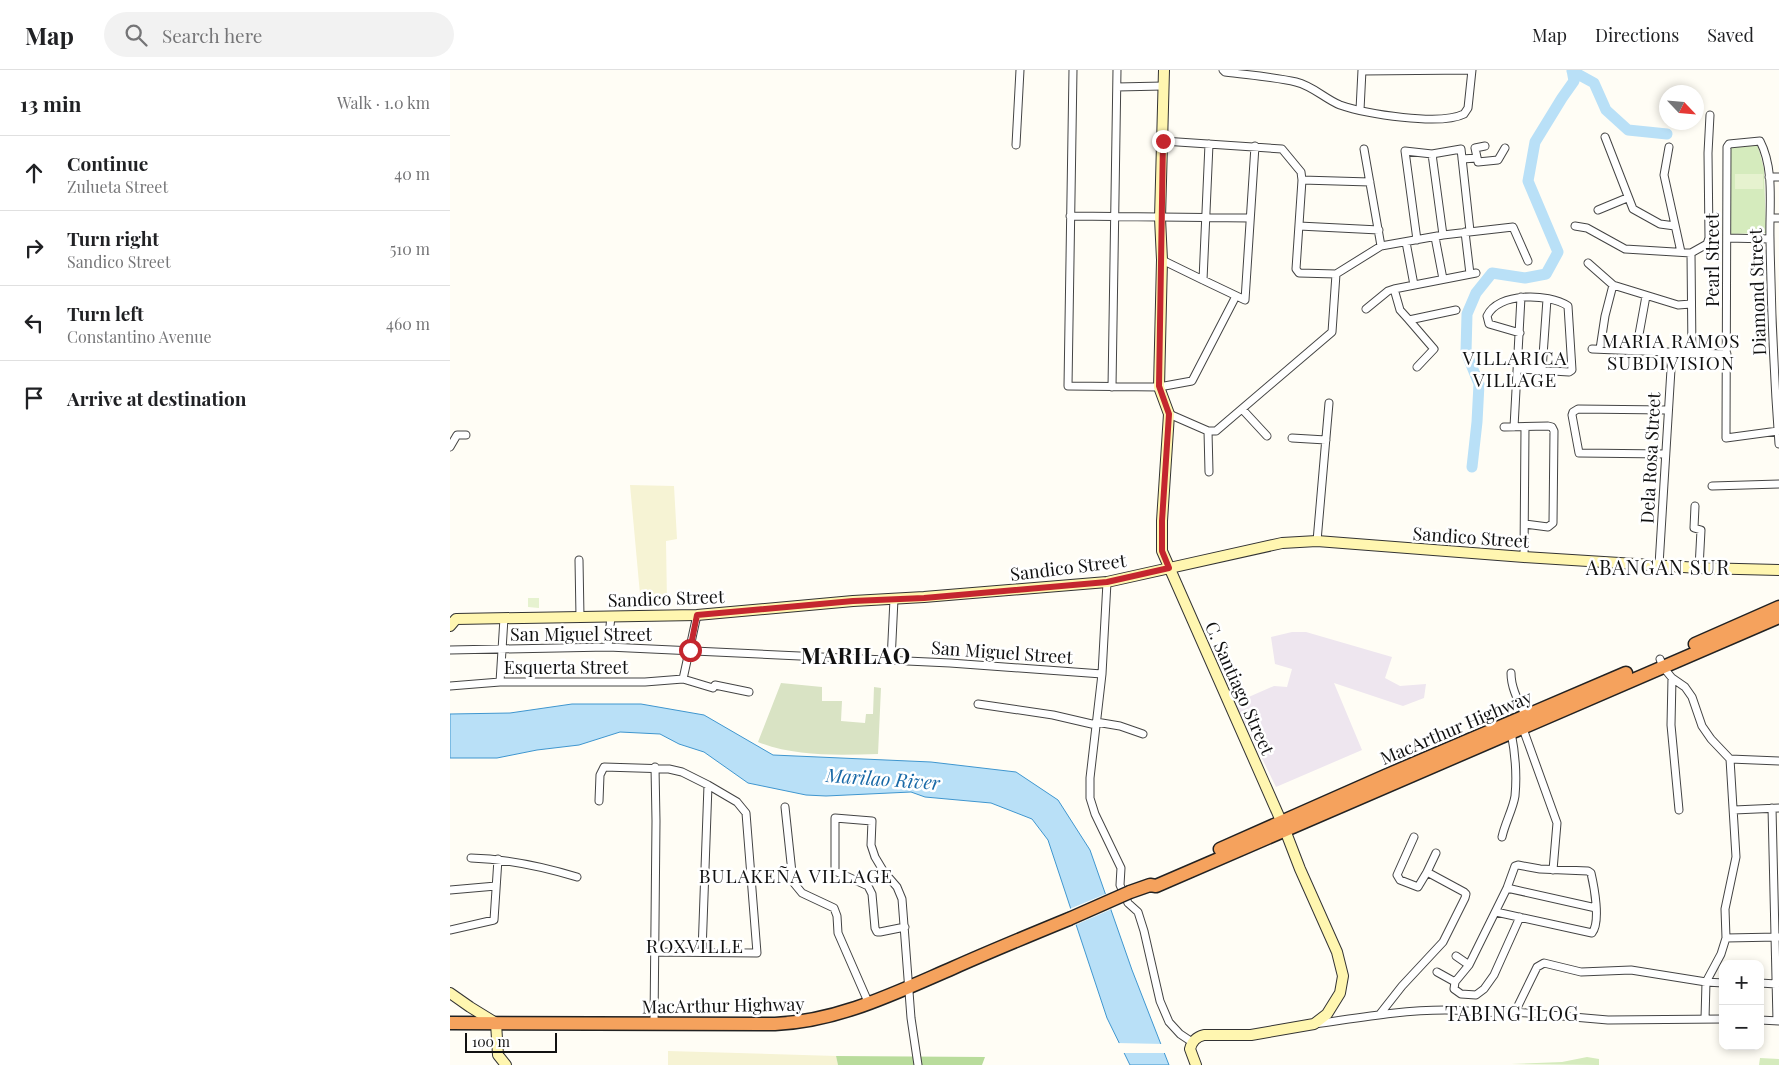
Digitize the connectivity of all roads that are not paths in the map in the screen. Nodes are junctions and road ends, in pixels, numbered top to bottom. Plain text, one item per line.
1 (1020, 70) edge
2 (1073, 70) edge
3 (1117, 70) edge
4 (1164, 70) edge
5 (1223, 70) edge
6 (1472, 70) edge
7 (1362, 71) edge
8 (1260, 74) edge
9 (1163, 86) junction
10 (1116, 87) junction
11 (1360, 110) junction
12 (1710, 116) dead end
13 (1605, 137) dead end
14 (1163, 141) junction
15 (1760, 142) joint
16 (1209, 144) junction
17 (1016, 145) dead end
18 (1256, 146) junction
19 (1485, 146) dead end
20 (1669, 147) dead end
21 (1364, 148) dead end
22 (1505, 148) dead end
23 (1432, 154) junction
24 (1477, 158) junction
25 (1462, 160) junction
26 (1769, 177) junction
27 (1779, 177) edge
28 (1302, 180) junction
29 (1370, 182) junction
30 (1627, 198) junction
31 (1598, 210) dead end
32 (1070, 216) junction
33 (1116, 217) junction
34 (1207, 217) junction
35 (1160, 218) junction
36 (1250, 218) junction
37 (1770, 218) junction
38 (1779, 218) edge
39 (1299, 226) junction
40 (1575, 226) dead end
41 (1675, 226) junction
42 (1379, 230) junction
43 (1468, 232) junction
44 (1443, 235) junction
45 (1435, 237) junction
46 (1727, 238) junction
47 (1770, 238) junction
48 (1417, 240) junction
49 (1406, 242) junction
50 (1381, 246) junction
51 (1681, 252) junction
52 (1692, 253) junction
53 (1162, 260) junction
54 (1528, 261) dead end
55 (1588, 262) dead end
56 (1336, 274) junction
57 (1442, 279) junction
58 (1203, 280) junction
59 (1414, 285) junction
60 (1613, 285) junction
61 (1394, 289) junction
62 (1236, 296) junction
63 (1646, 296) junction
64 (1521, 297) junction
65 (1547, 299) junction
66 (1691, 304) junction
67 (1366, 309) dead end
68 (1456, 310) dead end
69 (1410, 320) junction
70 (1520, 333) junction
71 (1592, 349) dead end
72 (1600, 350) junction
73 (1636, 351) junction
74 (1672, 353) junction
75 (1692, 353) junction
76 (1727, 354) junction
77 (1417, 367) dead end
78 (1519, 369) junction
79 (1542, 370) junction
80 (1777, 382) edge
81 (1159, 386) junction
82 (1112, 388) junction
83 (1329, 403) dead end
84 (1242, 409) junction
85 (1667, 410) junction
86 (1169, 414) junction
87 (1504, 427) dead end
88 (1514, 427) junction
89 (1525, 427) junction
90 (1208, 431) junction
91 (1778, 431) edge
92 (466, 435) dead end
93 (1267, 436) dead end
94 (1292, 438) dead end
95 (1326, 440) junction
96 (1779, 444) edge
97 (450, 447) edge
98 (1665, 454) junction
99 (1209, 472) dead end
100 (1779, 484) edge
101 (1712, 486) dead end
102 (1694, 506) dead end
103 (1525, 524) junction
104 (1318, 541) junction
105 (1524, 557) junction
106 (579, 560) dead end
107 (1659, 565) junction
108 (1169, 568) junction
109 (1699, 568) junction
110 (1779, 570) edge
111 (1107, 582) junction
112 (894, 599) junction
113 (1779, 607) edge
114 (697, 615) junction
115 (611, 616) junction
116 (580, 617) junction
117 (1779, 617) edge
118 (504, 618) junction
119 (452, 621) edge
120 (608, 646) junction
121 (501, 649) junction
122 (450, 650) edge
123 (690, 650) junction
124 (891, 661) junction
125 (1661, 663) junction
126 (1511, 673) dead end
127 (1102, 674) junction
128 (1672, 678) junction
129 (683, 679) junction
130 (500, 682) junction
131 (450, 686) edge
132 (749, 692) dead end
133 (978, 704) dead end
134 (1520, 723) junction
135 (1096, 724) junction
136 (1143, 734) dead end
137 (1730, 759) junction
138 (1779, 761) edge
139 (654, 767) junction
140 (708, 785) junction
141 (599, 801) dead end
142 (785, 807) dead end
143 (1775, 808) edge
144 (1679, 810) dead end
145 (1734, 810) junction
146 (1283, 826) junction
147 (1414, 837) dead end
148 (1502, 837) dead end
149 (1436, 853) dead end
150 (471, 858) dead end
151 (498, 859) junction
152 (1553, 870) junction
153 (1427, 872) junction
154 (577, 877) dead end
155 (496, 886) junction
156 (1507, 888) junction
157 (450, 890) edge
158 (1596, 908) junction
159 (1496, 912) junction
160 (1520, 917) junction
161 (906, 927) junction
162 (450, 930) edge
163 (1777, 937) edge
164 (1726, 938) junction
165 (655, 952) junction
166 (702, 952) junction
167 (1456, 956) dead end
168 (1469, 965) junction
169 (1437, 972) dead end
170 (1455, 982) junction
171 (1706, 982) junction
172 (1719, 983) edge
173 (1764, 983) edge
174 (1776, 984) junction
175 (909, 987) junction
176 (450, 993) edge
177 (868, 1004) junction
178 (1515, 1012) junction
179 (1380, 1014) junction
180 (1705, 1019) junction
181 (1719, 1019) edge
182 (1764, 1020) edge
183 (1778, 1021) edge
184 (450, 1023) edge
185 (496, 1023) junction
186 (654, 1024) junction
187 (1314, 1024) junction
188 (1192, 1042) junction
189 (506, 1065) edge
190 (918, 1065) edge
191 (1196, 1065) edge

1 - 17 street
2 - 32 street
3 - 10 street
4 - 9 main road
5 - 8 street
6 - 7 street
6 - 11 street
7 - 11 street
8 - 11 street
9 - 10 street
9 - 14 main road
10 - 33 street
12 - 52 street
13 - 30 street
14 - 16 street
14 - 35 main road
15 - 26 street, Diamond Street
15 - 46 street, Pearl Street
16 - 18 street
16 - 34 street
18 - 28 street
18 - 36 street
19 - 24 street
20 - 41 street
21 - 29 street
22 - 24 street
23 - 25 street
23 - 44 street
23 - 48 street
24 - 25 street
25 - 43 street
26 - 27 street
26 - 37 street, Diamond Street
28 - 29 street
28 - 39 street
29 - 42 street
30 - 31 street
30 - 41 street
32 - 33 street
32 - 82 street
33 - 35 street
33 - 82 street
34 - 35 street
34 - 36 street
34 - 58 street
35 - 53 main road
36 - 62 street
37 - 38 street
37 - 47 street, Diamond Street
39 - 42 street
39 - 56 street
40 - 51 street
41 - 51 street
42 - 50 street
43 - 44 street
43 - 54 street
43 - 57 street
44 - 45 street
45 - 48 street
45 - 57 street
46 - 47 street
46 - 76 street, Pearl Street
47 - 80 street, Diamond Street
48 - 49 street
49 - 50 street
49 - 59 street
50 - 56 street
51 - 52 street
52 - 66 street
53 - 58 street
53 - 81 main road
55 - 60 street
56 - 84 street
57 - 59 street
58 - 62 street
59 - 61 street
60 - 63 street
60 - 72 street
61 - 67 street
61 - 69 street
62 - 81 street
63 - 66 street
63 - 73 street
64 - 65 street
64 - 70 street
64 - 70 street
65 - 79 street
65 - 79 street
66 - 75 street
68 - 69 street
69 - 77 street
70 - 78 street
71 - 72 street
72 - 73 street
73 - 74 street
74 - 75 street
74 - 85 street, Dela Rosa Street
75 - 76 street
76 - 91 street, Pearl Street
78 - 79 street
78 - 88 street
80 - 91 street, Diamond Street
81 - 82 street
81 - 86 main road
83 - 95 street
84 - 90 street
84 - 93 street
85 - 98 street, Dela Rosa Street
85 - 98 street
86 - 90 street
86 - 108 main road, C. Santiago Street
87 - 88 street
88 - 89 street
89 - 103 street
89 - 103 street
90 - 99 street
91 - 96 street, Diamond Street
92 - 97 street
94 - 95 street
95 - 104 street
98 - 107 street, Dela Rosa Street
100 - 101 street
102 - 109 street
103 - 105 street
104 - 105 main road, Sandico Street
104 - 108 main road, Sandico Street
105 - 107 main road, Sandico Street
106 - 116 street
107 - 109 main road, Sandico Street
108 - 111 main road, Sandico Street
108 - 146 main road, C. Santiago Street
109 - 110 main road, Sandico Street
111 - 112 main road, Sandico Street
111 - 127 street
112 - 114 main road, Sandico Street
112 - 124 street
113 - 125 highway, MacArthur Highway
114 - 115 main road, Sandico Street
114 - 123 street
115 - 116 main road, Sandico Street
115 - 120 street
116 - 118 main road, Sandico Street
117 - 125 highway, MacArthur Highway
118 - 119 main road, Sandico Street
118 - 121 street
120 - 121 street, San Miguel Street
120 - 123 street, San Miguel Street
121 - 122 street, San Miguel Street
121 - 130 street
123 - 124 street, San Miguel Street
123 - 129 street
124 - 127 street, San Miguel Street
125 - 128 street
125 - 134 highway, MacArthur Highway
126 - 134 street
127 - 135 street
128 - 137 street
128 - 144 street
129 - 130 street, Esquerta Street
129 - 132 street
130 - 131 street, Esquerta Street
133 - 135 street
134 - 146 highway, MacArthur Highway
134 - 148 street
134 - 152 street
135 - 136 street
135 - 188 street
137 - 138 street
137 - 145 street
139 - 140 street
139 - 141 street
139 - 165 street
140 - 166 street
140 - 166 street
142 - 177 street
143 - 145 street
143 - 163 street
145 - 164 street
146 - 175 highway, MacArthur Highway, bridge
146 - 187 main road, C. Santiago Street
147 - 153 street
149 - 153 street
150 - 151 street
151 - 154 street
151 - 155 street
152 - 156 street
152 - 158 street
153 - 179 street
155 - 157 street
155 - 162 street
156 - 158 street
156 - 159 street
158 - 160 street
159 - 160 street
159 - 168 street
160 - 170 street
161 - 161 street
161 - 175 street
163 - 164 street
163 - 174 street
164 - 171 street
165 - 166 street
165 - 186 street
167 - 168 street
168 - 170 street
169 - 170 street
171 - 172 street
171 - 178 street
171 - 180 street
173 - 174 street
174 - 183 street
175 - 177 highway, MacArthur Highway
175 - 190 street
176 - 185 main road
177 - 186 highway, MacArthur Highway
178 - 179 street
178 - 180 street
179 - 187 street
180 - 181 street
182 - 183 street
184 - 185 highway, MacArthur Highway
185 - 186 highway, MacArthur Highway
185 - 189 main road
187 - 188 main road
188 - 191 main road

